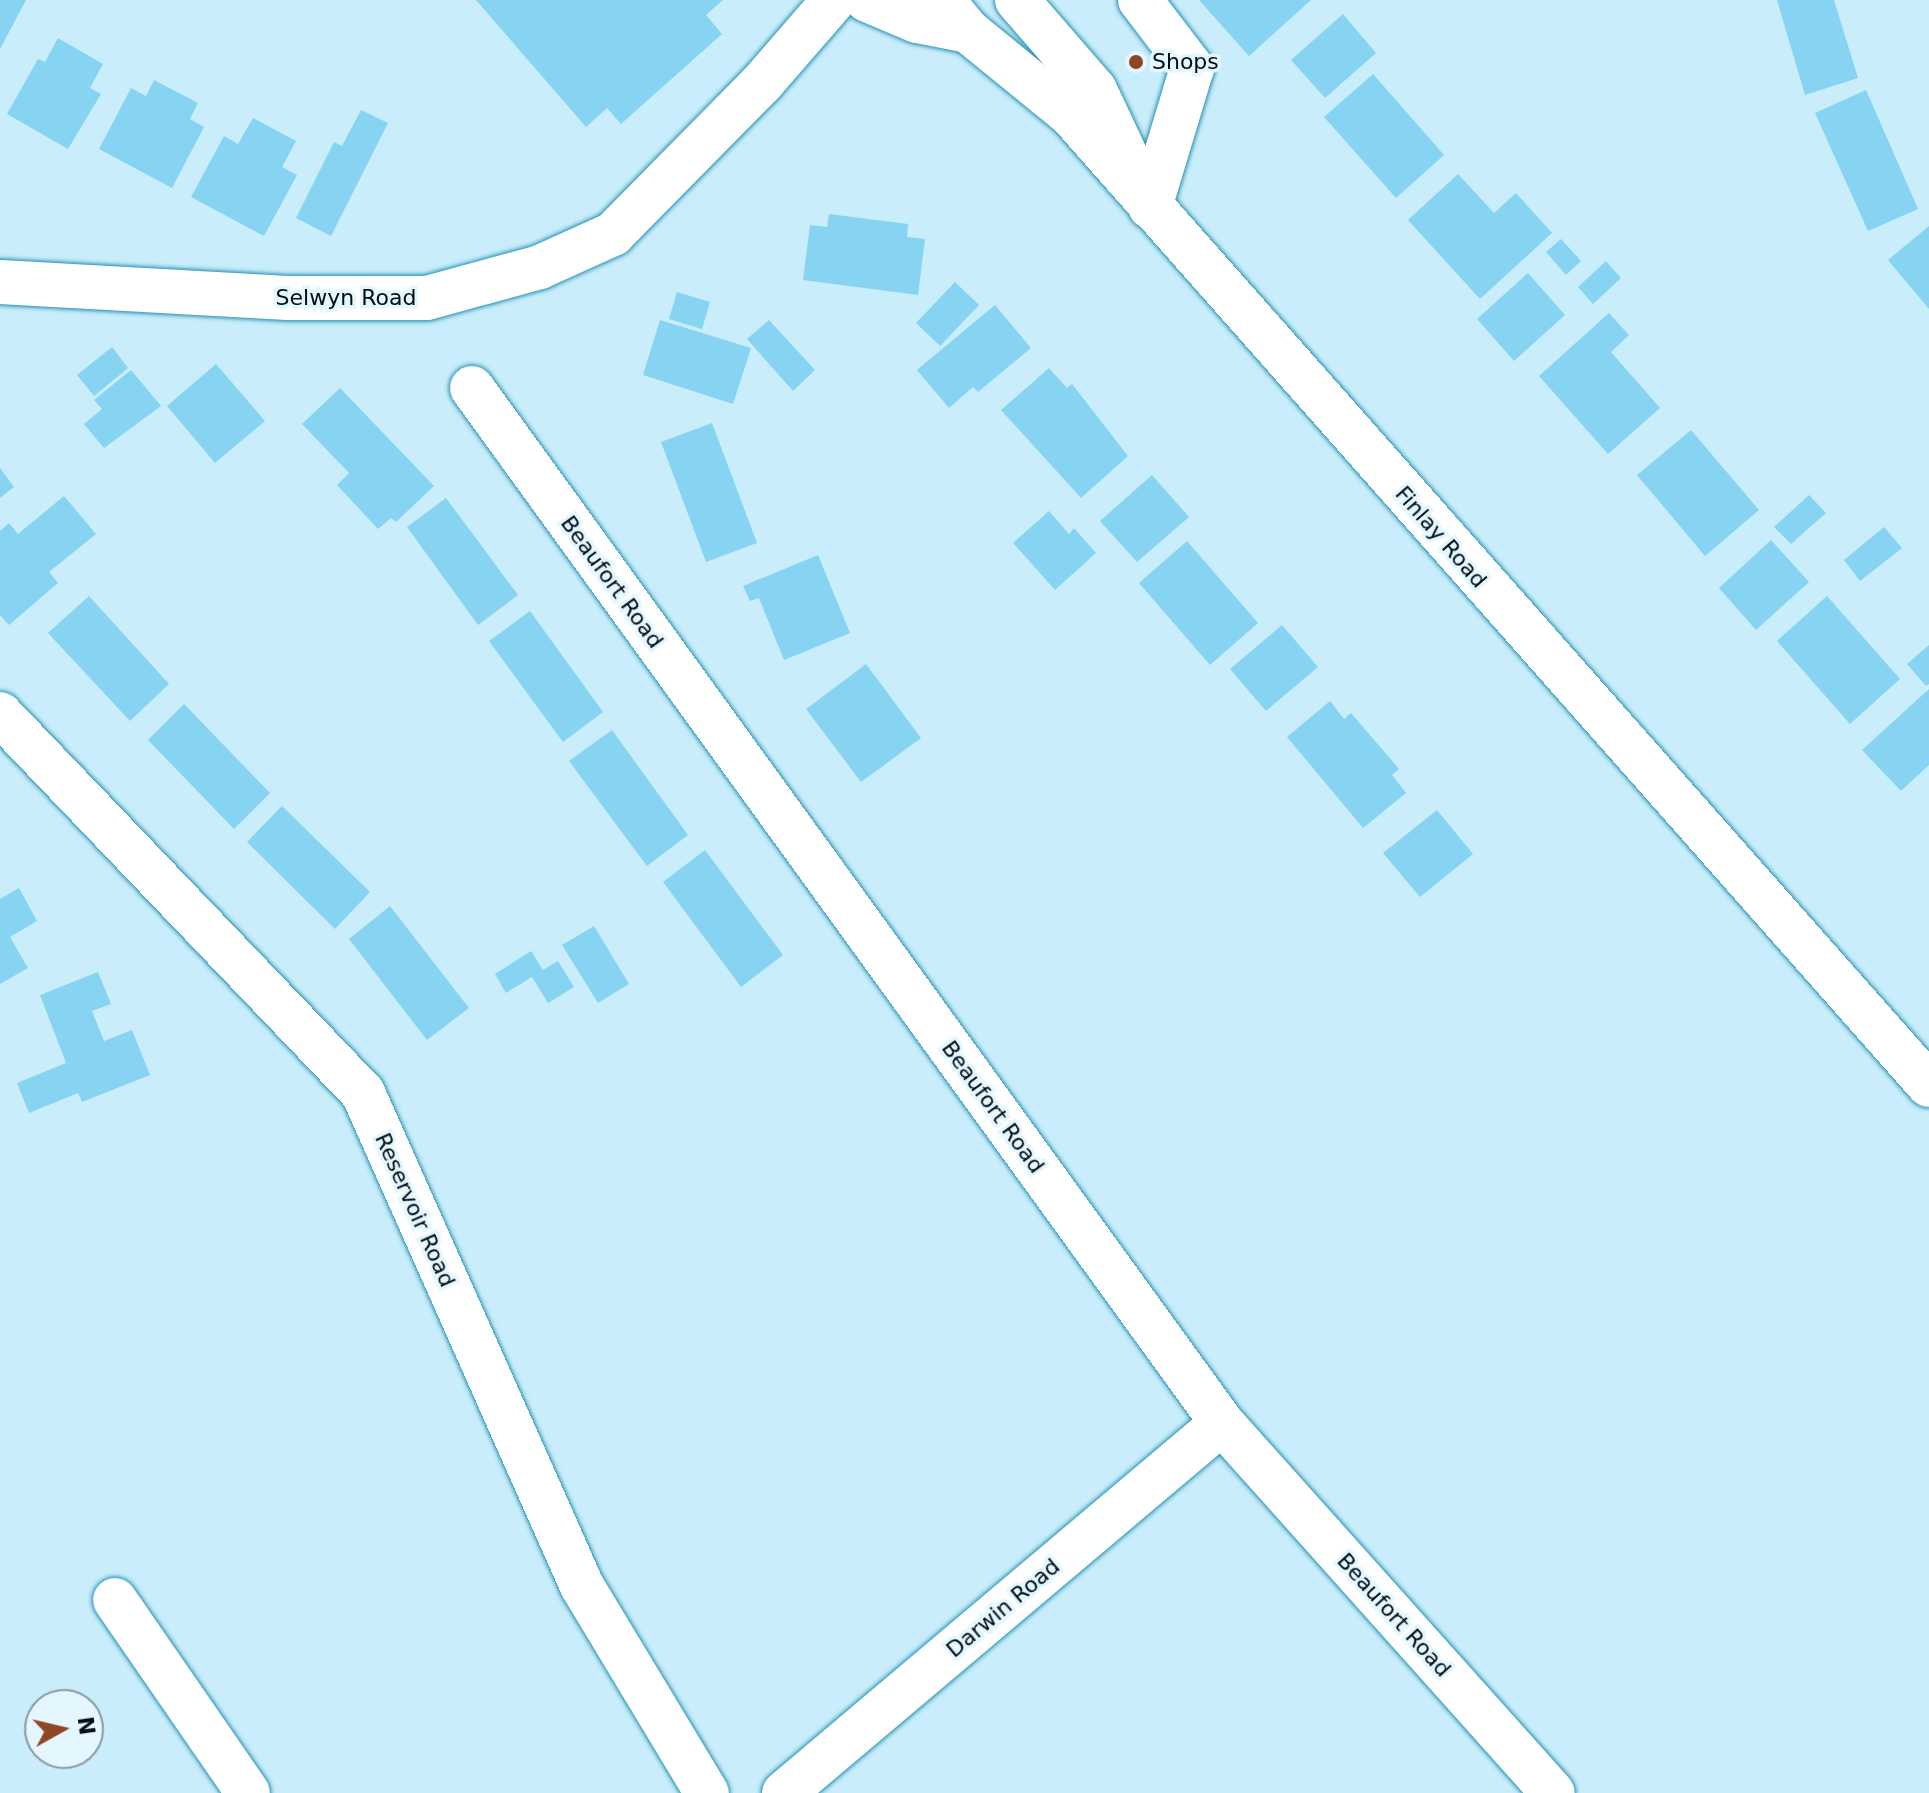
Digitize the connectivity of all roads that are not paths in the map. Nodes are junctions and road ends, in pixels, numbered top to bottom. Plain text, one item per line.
1 (834, 0) edge
2 (867, 0) edge
3 (1140, 0) edge
4 (1028, 12) edge
5 (955, 15) edge
6 (1150, 207) junction
7 (0, 282) edge
8 (472, 388) dead end
9 (0, 714) edge
10 (1929, 1085) edge
11 (1222, 1423) junction
12 (115, 1600) dead end
13 (248, 1793) edge
14 (707, 1793) edge
15 (784, 1793) edge
16 (1553, 1793) edge

1 - 7 main road, Selwyn Road
2 - 5 main road
3 - 6 main road
4 - 6 main road
5 - 6 main road, Finlay Road
6 - 10 main road, Finlay Road
8 - 11 main road, Beaufort Road
9 - 14 main road, Reservoir Road
11 - 15 main road, Darwin Road
11 - 16 main road, Beaufort Road
12 - 13 main road

